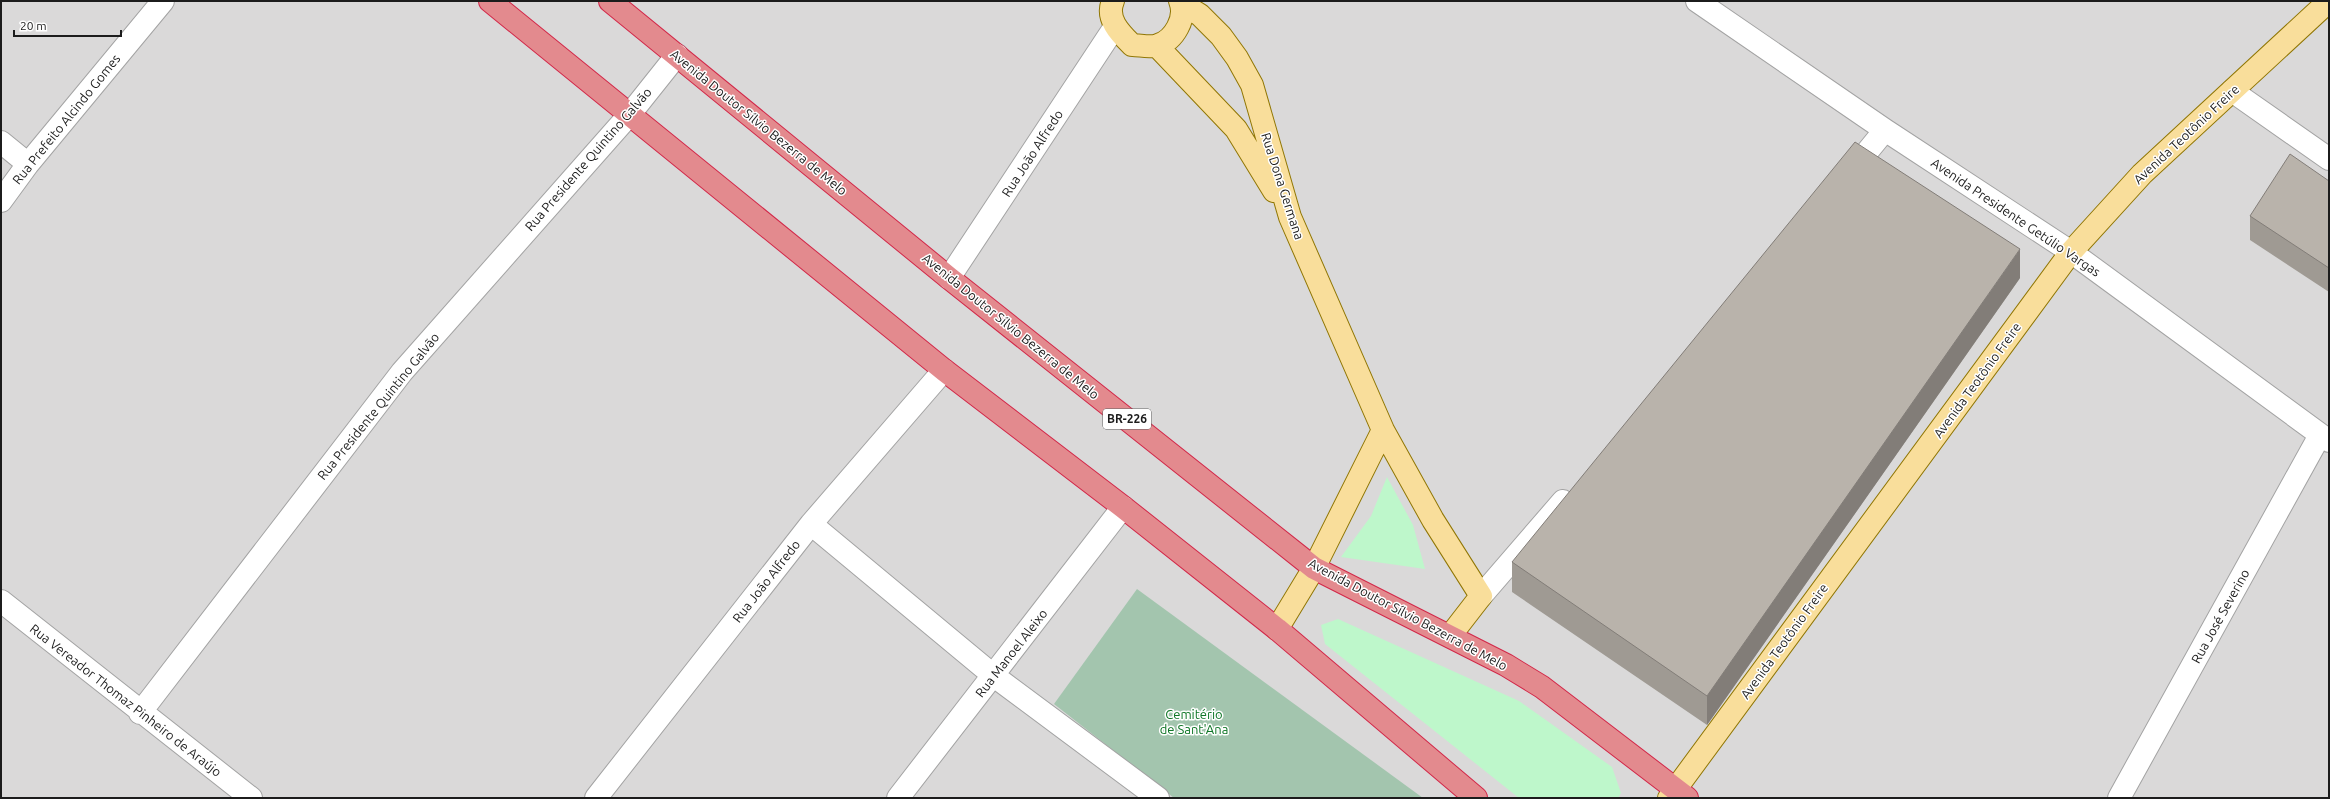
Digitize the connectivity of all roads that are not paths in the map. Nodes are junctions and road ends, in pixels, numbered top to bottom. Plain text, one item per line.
1 (163, 1) edge
2 (490, 1) edge
3 (610, 1) edge
4 (1697, 1) edge
5 (1110, 2) edge
6 (1181, 2) edge
7 (2329, 2) edge
8 (1114, 28) junction
9 (1157, 46) junction
10 (677, 55) junction
11 (2232, 91) junction
12 (630, 114) junction
13 (1885, 130) junction
14 (1, 142) edge
15 (2329, 159) edge
16 (28, 164) junction
17 (1834, 191) edge
18 (2, 199) edge
19 (1290, 217) junction
20 (2071, 252) junction
21 (949, 278) junction
22 (944, 370) junction
23 (1383, 430) junction
24 (2325, 438) edge
25 (1574, 489) edge
26 (1123, 507) junction
27 (811, 524) junction
28 (1314, 568) junction
29 (1481, 596) junction
30 (1, 601) edge
31 (1277, 629) junction
32 (1450, 636) junction
33 (994, 676) junction
34 (140, 713) junction
35 (1678, 795) edge
36 (251, 798) edge
37 (596, 798) edge
38 (898, 798) edge
39 (1158, 798) edge
40 (1476, 798) edge
41 (2119, 798) edge

1 - 16 street, Rua Prefeito Alcindo Gomes
2 - 12 highway
3 - 10 highway, Avenida Doutor Sílvio Bezerra de Melo / BR-226
4 - 13 street, Avenida Presidente Getúlio Vargas
5 - 8 main road
6 - 9 main road
6 - 19 main road, Rua Dona Germana
7 - 11 main road, Avenida Teotônio Freire
8 - 9 main road
8 - 21 street, Rua João Alfredo
9 - 19 main road
10 - 12 street, Rua Presidente Quintino Galvão
10 - 21 highway, Avenida Doutor Sílvio Bezerra de Melo / BR-226
11 - 15 street
11 - 20 main road, Avenida Teotônio Freire
12 - 22 highway
12 - 34 street, Rua Presidente Quintino Galvão
13 - 17 street
13 - 20 street, Avenida Presidente Getúlio Vargas
14 - 16 street
16 - 18 street, Rua Prefeito Alcindo Gomes
19 - 23 main road, Rua Dona Germana
20 - 24 street, Avenida Presidente Getúlio Vargas
20 - 35 main road, Avenida Teotônio Freire
21 - 28 highway, Avenida Doutor Sílvio Bezerra de Melo / BR-226
22 - 26 highway
22 - 27 street, Rua João Alfredo
23 - 28 main road
23 - 29 main road, Rua Dona Germana
24 - 41 street, Rua José Severino
25 - 29 street
26 - 31 highway
26 - 33 street, Rua Manoel Aleixo
27 - 33 street
27 - 37 street, Rua João Alfredo
28 - 31 main road
28 - 32 highway, Avenida Doutor Sílvio Bezerra de Melo / BR-226
29 - 32 main road
30 - 34 street, Rua Vereador Thomaz Pinheiro de Araújo
31 - 40 highway
32 - 35 highway, Avenida Doutor Sílvio Bezerra de Melo / BR-226
33 - 38 street, Rua Manoel Aleixo
33 - 39 street
34 - 36 street, Rua Vereador Thomaz Pinheiro de Araújo

